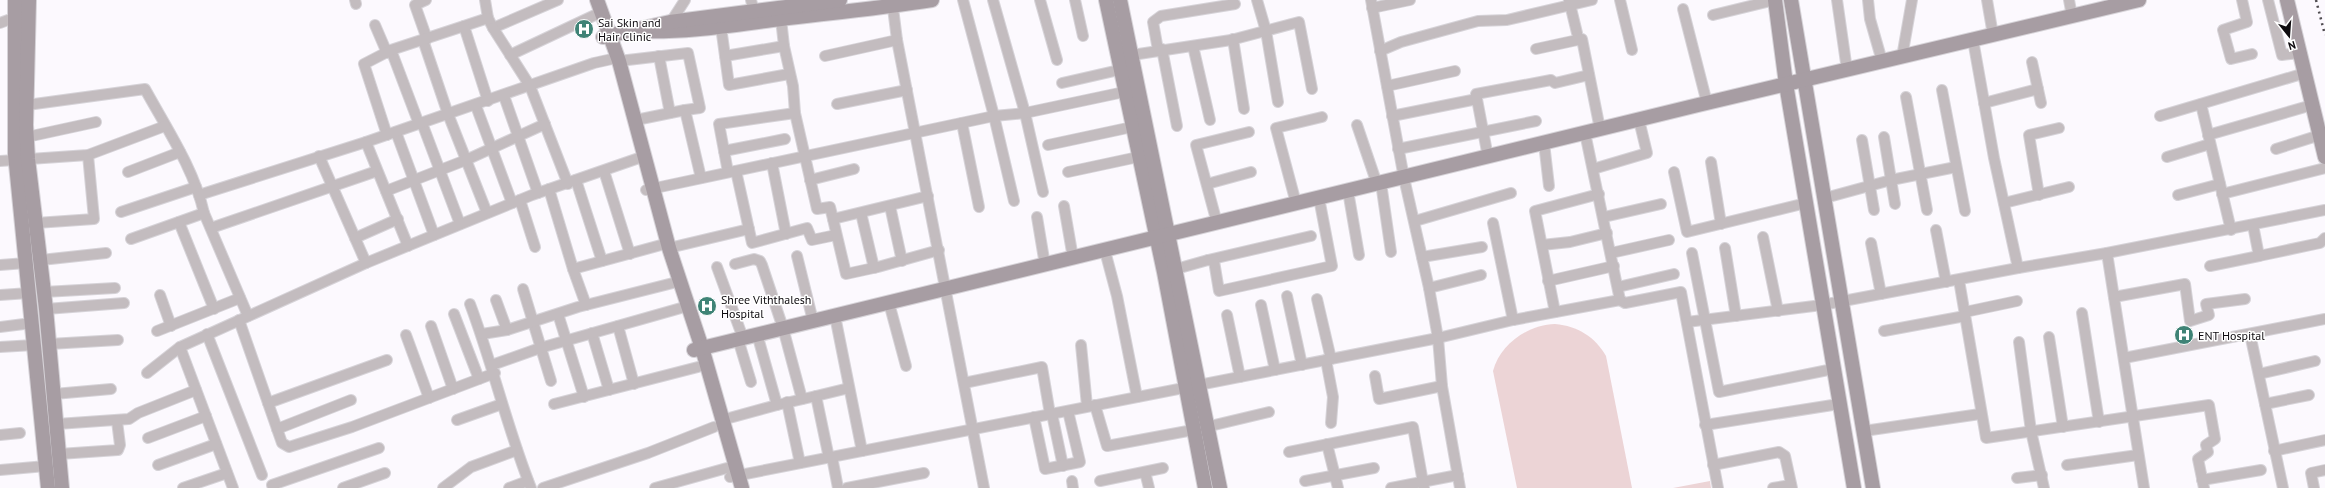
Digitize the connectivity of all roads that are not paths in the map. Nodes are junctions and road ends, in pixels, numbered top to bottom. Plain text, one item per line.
1 (15, 0) edge
2 (29, 0) edge
3 (426, 0) edge
4 (484, 0) edge
5 (558, 0) edge
6 (590, 0) edge
7 (597, 0) edge
8 (685, 0) edge
9 (840, 0) edge
10 (932, 0) edge
11 (963, 0) edge
12 (993, 0) edge
13 (1040, 0) edge
14 (1075, 0) edge
15 (1106, 0) edge
16 (1120, 0) edge
17 (1258, 0) edge
18 (1410, 0) edge
19 (1592, 0) edge
20 (1620, 0) edge
21 (1775, 0) edge
22 (1792, 0) edge
23 (1837, 0) edge
24 (1868, 0) edge
25 (1912, 0) edge
26 (1987, 0) edge
27 (2069, 0) edge
28 (2139, 0) edge
29 (2242, 0) edge
30 (2268, 0) edge
31 (2287, 0) edge
32 (814, 2) edge
33 (1570, 2) edge
34 (892, 3) edge
35 (2115, 3) edge
36 (1235, 4) dead end
37 (1372, 4) edge
38 (752, 6) edge
39 (782, 9) edge
40 (1683, 9) dead end
41 (595, 15) junction
42 (1713, 15) dead end
43 (2072, 16) junction
44 (16, 17) junction
45 (488, 18) junction
46 (0, 23) edge
47 (375, 25) dead end
48 (464, 26) junction
49 (668, 27) junction
50 (721, 27) junction
51 (493, 28) junction
52 (1266, 31) junction
53 (1577, 33) dead end
54 (1993, 35) junction
55 (1083, 36) dead end
56 (607, 37) junction
57 (1233, 39) junction
58 (425, 40) junction
59 (897, 40) junction
60 (1972, 40) junction
61 (784, 46) junction
62 (1193, 46) junction
63 (1160, 49) junction
64 (1536, 49) dead end
65 (1632, 50) dead end
66 (1380, 51) junction
67 (389, 52) junction
68 (2300, 53) junction
69 (2252, 54) dead end
70 (510, 55) junction
71 (1132, 55) junction
72 (659, 56) junction
73 (725, 56) junction
74 (825, 56) dead end
75 (1902, 57) junction
76 (616, 60) junction
77 (1057, 60) dead end
78 (1882, 61) junction
79 (2032, 62) dead end
80 (1119, 70) junction
81 (1847, 70) junction
82 (1455, 71) dead end
83 (2304, 73) junction
84 (789, 74) junction
85 (1589, 75) junction
86 (1805, 80) junction
87 (1062, 83) dead end
88 (1786, 84) junction
89 (530, 86) junction
90 (1387, 86) junction
91 (1312, 89) dead end
92 (2038, 89) junction
93 (907, 90) junction
94 (1942, 90) dead end
95 (1124, 92) junction
96 (504, 96) junction
97 (1906, 98) dead end
98 (1477, 99) junction
99 (488, 101) junction
100 (1278, 102) dead end
101 (2041, 102) dead end
102 (1707, 103) junction
103 (1984, 103) junction
104 (837, 104) dead end
105 (2200, 104) junction
106 (27, 105) junction
107 (2312, 105) junction
108 (476, 106) junction
109 (1244, 109) dead end
110 (684, 110) junction
111 (670, 112) junction
112 (1025, 113) junction
113 (448, 114) junction
114 (795, 114) junction
115 (994, 116) junction
116 (1392, 116) junction
117 (2160, 116) dead end
118 (1322, 117) dead end
119 (636, 120) junction
120 (1210, 120) dead end
121 (1639, 120) junction
122 (1536, 121) dead end
123 (96, 122) dead end
124 (420, 123) junction
125 (962, 123) junction
126 (545, 124) junction
127 (1357, 125) dead end
128 (165, 126) junction
129 (1177, 126) dead end
130 (1132, 127) junction
131 (2059, 128) dead end
132 (1600, 129) junction
133 (1483, 130) junction
134 (1249, 132) dead end
135 (392, 133) junction
136 (916, 133) junction
137 (1585, 133) junction
138 (2320, 135) junction
139 (27, 137) junction
140 (518, 137) junction
141 (1884, 137) dead end
142 (785, 139) dead end
143 (1862, 140) dead end
144 (2209, 140) junction
145 (366, 142) junction
146 (1544, 143) junction
147 (1048, 144) dead end
148 (492, 149) junction
149 (1398, 149) junction
150 (2276, 149) dead end
151 (724, 151) junction
152 (180, 152) junction
153 (88, 155) junction
154 (319, 156) junction
155 (805, 156) junction
156 (1138, 157) junction
157 (1488, 157) junction
158 (2167, 157) dead end
159 (2325, 157) edge
160 (639, 158) junction
161 (22, 159) junction
162 (466, 160) junction
163 (0, 161) edge
164 (1711, 162) dead end
165 (772, 163) junction
166 (1956, 167) junction
167 (2325, 168) edge
168 (854, 169) dead end
169 (1593, 169) junction
170 (440, 170) junction
171 (377, 171) junction
172 (604, 171) junction
173 (732, 171) junction
174 (128, 172) dead end
175 (1068, 172) dead end
176 (1251, 172) dead end
177 (1674, 172) dead end
178 (1922, 174) junction
179 (413, 178) junction
180 (701, 178) junction
181 (1404, 178) junction
182 (810, 180) junction
183 (1890, 180) junction
184 (572, 182) junction
185 (1207, 184) junction
186 (1379, 184) junction
187 (2220, 184) junction
188 (1870, 185) junction
189 (1549, 186) dead end
190 (332, 187) junction
191 (2069, 187) dead end
192 (549, 189) junction
193 (650, 189) junction
194 (386, 190) junction
195 (197, 191) junction
196 (1348, 191) junction
197 (1043, 192) dead end
198 (538, 193) junction
199 (1511, 193) dead end
200 (1599, 194) junction
201 (2222, 194) junction
202 (2039, 195) junction
203 (2178, 195) dead end
204 (928, 196) junction
205 (1319, 198) junction
206 (1825, 198) junction
207 (1014, 200) dead end
208 (516, 201) junction
209 (1806, 203) junction
210 (2004, 203) junction
211 (1296, 204) junction
212 (1661, 204) dead end
213 (1895, 204) dead end
214 (890, 206) junction
215 (1064, 206) dead end
216 (979, 207) dead end
217 (1874, 210) dead end
218 (1927, 210) dead end
219 (2325, 210) edge
220 (1965, 211) dead end
221 (121, 212) dead end
222 (204, 213) junction
223 (487, 213) junction
224 (861, 213) junction
225 (1037, 217) dead end
226 (1604, 217) junction
227 (398, 219) junction
228 (833, 219) junction
229 (1415, 221) junction
230 (179, 222) junction
231 (36, 223) junction
232 (1217, 223) junction
233 (1493, 223) dead end
234 (460, 224) junction
235 (1721, 224) junction
236 (2253, 225) junction
237 (211, 228) junction
238 (749, 229) junction
239 (1936, 230) dead end
240 (2231, 230) junction
241 (1607, 233) junction
242 (786, 234) junction
243 (434, 235) junction
244 (836, 235) junction
245 (1161, 236) junction
246 (1311, 236) dead end
247 (1762, 237) dead end
248 (355, 238) junction
249 (2325, 238) edge
250 (131, 239) dead end
251 (1669, 240) dead end
252 (1871, 243) dead end
253 (1542, 245) junction
254 (408, 246) junction
255 (665, 246) junction
256 (535, 247) dead end
257 (1482, 247) dead end
258 (1725, 248) dead end
259 (939, 250) junction
260 (1105, 251) junction
261 (1391, 252) dead end
262 (106, 253) dead end
263 (1611, 253) junction
264 (1692, 253) dead end
265 (2107, 253) junction
266 (630, 254) junction
267 (1359, 255) dead end
268 (797, 256) dead end
269 (2259, 256) junction
270 (1422, 257) junction
271 (1073, 258) junction
272 (41, 260) junction
273 (1208, 260) junction
274 (602, 261) junction
275 (902, 261) junction
276 (26, 263) junction
277 (366, 263) junction
278 (735, 264) dead end
279 (0, 265) edge
280 (1045, 265) junction
281 (1614, 266) junction
282 (2210, 266) dead end
283 (717, 267) dead end
284 (874, 268) junction
285 (2018, 268) junction
286 (573, 269) junction
287 (1169, 271) junction
288 (1481, 274) dead end
289 (1674, 274) dead end
290 (1959, 280) junction
291 (1548, 281) junction
292 (1946, 282) junction
293 (673, 283) junction
294 (1618, 287) junction
295 (115, 288) dead end
296 (1429, 288) junction
297 (523, 289) dead end
298 (947, 289) junction
299 (44, 292) junction
300 (29, 293) junction
301 (1881, 294) junction
302 (0, 295) edge
303 (160, 295) dead end
304 (1287, 296) dead end
305 (2114, 297) junction
306 (240, 298) junction
307 (1317, 299) dead end
308 (2244, 299) dead end
309 (496, 300) dead end
310 (1620, 300) junction
311 (2017, 301) dead end
312 (889, 302) junction
313 (1842, 302) junction
314 (124, 304) dead end
315 (470, 304) dead end
316 (586, 305) junction
317 (1261, 305) dead end
318 (1822, 305) junction
319 (681, 308) junction
320 (46, 309) junction
321 (214, 309) junction
322 (1778, 311) junction
323 (1555, 312) junction
324 (2082, 313) dead end
325 (454, 314) dead end
326 (558, 314) junction
327 (1965, 314) junction
328 (1227, 315) dead end
329 (835, 316) junction
330 (1736, 316) junction
331 (243, 318) junction
332 (2325, 319) edge
333 (1513, 320) junction
334 (1706, 320) junction
335 (814, 321) junction
336 (1687, 322) junction
337 (32, 323) junction
338 (533, 323) junction
339 (171, 326) junction
340 (431, 326) dead end
341 (618, 326) junction
342 (0, 327) edge
343 (783, 328) junction
344 (507, 330) junction
345 (157, 331) dead end
346 (1884, 331) dead end
347 (592, 333) junction
348 (207, 334) junction
349 (482, 334) junction
350 (757, 334) junction
351 (2250, 334) junction
352 (406, 335) dead end
353 (2049, 337) dead end
354 (741, 338) junction
355 (1438, 338) junction
356 (118, 340) dead end
357 (567, 340) junction
358 (2019, 342) dead end
359 (49, 344) junction
360 (34, 345) junction
361 (1081, 345) dead end
362 (0, 347) edge
363 (180, 347) junction
364 (540, 348) junction
365 (698, 349) junction
366 (2124, 358) junction
367 (387, 360) dead end
368 (1328, 360) junction
369 (2315, 361) dead end
370 (1302, 365) junction
371 (906, 366) dead end
372 (698, 367) junction
373 (493, 369) junction
374 (1833, 369) junction
375 (1275, 370) junction
376 (148, 374) dead end
377 (2258, 374) junction
378 (1374, 376) dead end
379 (1240, 377) junction
380 (479, 379) junction
381 (551, 381) dead end
382 (751, 382) dead end
383 (964, 383) junction
384 (634, 384) junction
385 (1191, 386) junction
386 (1442, 386) junction
387 (849, 388) junction
388 (111, 389) dead end
389 (453, 389) junction
390 (196, 390) junction
391 (609, 390) junction
392 (54, 394) junction
393 (2309, 395) dead end
394 (816, 396) junction
395 (584, 397) junction
396 (1137, 397) junction
397 (429, 398) junction
398 (802, 399) junction
399 (352, 400) dead end
400 (787, 402) junction
401 (268, 403) junction
402 (502, 404) junction
403 (554, 404) dead end
404 (1839, 404) junction
405 (2265, 404) junction
406 (776, 405) junction
407 (1091, 406) junction
408 (1068, 411) junction
409 (1269, 412) dead end
410 (1051, 414) junction
411 (1980, 414) junction
412 (206, 416) junction
413 (1034, 418) junction
414 (2133, 418) junction
415 (117, 420) junction
416 (457, 420) dead end
417 (2100, 422) junction
418 (718, 423) junction
419 (1331, 423) dead end
420 (56, 424) junction
421 (1705, 425) junction
422 (2063, 427) junction
423 (1199, 428) junction
424 (277, 429) junction
425 (972, 429) junction
426 (1864, 431) junction
427 (2031, 431) junction
428 (20, 433) dead end
429 (0, 435) edge
430 (148, 438) dead end
431 (2325, 440) edge
432 (216, 444) junction
433 (1327, 444) junction
434 (379, 448) dead end
435 (517, 450) junction
436 (862, 451) junction
437 (2274, 451) junction
438 (1289, 452) dead end
439 (59, 454) junction
440 (2138, 455) junction
441 (831, 457) junction
442 (800, 463) junction
443 (158, 465) dead end
444 (1713, 465) junction
445 (2067, 465) dead end
446 (46, 466) junction
447 (1063, 466) junction
448 (1163, 468) dead end
449 (1374, 468) dead end
450 (0, 470) edge
451 (2261, 470) dead end
452 (2325, 470) edge
453 (227, 472) junction
454 (1145, 472) junction
455 (385, 473) dead end
456 (924, 473) dead end
457 (1335, 474) junction
458 (262, 475) dead end
459 (1458, 475) junction
460 (2042, 475) junction
461 (2017, 478) dead end
462 (734, 479) edge
463 (1100, 481) dead end
464 (1305, 481) dead end
465 (530, 484) edge
466 (2203, 484) edge
467 (563, 485) edge
468 (1423, 485) edge
469 (1791, 486) edge
470 (48, 488) edge
471 (62, 488) edge
472 (183, 488) edge
473 (233, 488) edge
474 (273, 488) edge
475 (343, 488) edge
476 (443, 488) edge
477 (509, 488) edge
478 (543, 488) edge
479 (655, 488) edge
480 (838, 488) edge
481 (847, 488) edge
482 (984, 488) edge
483 (1149, 488) edge
484 (1204, 488) edge
485 (1220, 488) edge
486 (1338, 488) edge
487 (1392, 488) edge
488 (1460, 488) edge
489 (1718, 488) edge
490 (1773, 488) edge
491 (1854, 488) edge
492 (1873, 488) edge
493 (2044, 488) edge
494 (2144, 488) edge
495 (2283, 488) edge
496 (2314, 488) edge

1 - 44 street
2 - 106 street
3 - 58 street
4 - 45 street
5 - 51 street
6 - 41 street
7 - 56 street
8 - 49 street
9 - 32 street
10 - 34 street
11 - 115 street
12 - 112 street
13 - 77 street
14 - 55 street
15 - 80 street
16 - 71 street
17 - 52 street
18 - 37 street
19 - 33 street
20 - 65 street
21 - 42 street
21 - 88 street
22 - 86 street
23 - 81 street
24 - 78 street
25 - 75 street
26 - 54 street
27 - 43 street
28 - 35 street
29 - 69 street
30 - 68 street
31 - 68 street
32 - 39 street
33 - 53 street
33 - 66 street
34 - 39 street
34 - 59 street
35 - 43 street
36 - 63 street
37 - 66 street
38 - 39 street
38 - 49 street
39 - 50 street
39 - 61 street
40 - 102 street
41 - 56 street
41 - 70 street
43 - 54 street
44 - 46 street
44 - 161 street
45 - 48 street
45 - 51 street
47 - 67 street
48 - 58 street
48 - 99 street
49 - 50 street
49 - 56 street
50 - 73 street
51 - 70 street
52 - 57 street
52 - 91 street
52 - 100 street
54 - 60 street
56 - 76 street
57 - 62 street
57 - 109 street
58 - 67 street
58 - 113 street
59 - 74 street
59 - 93 street
60 - 75 street
60 - 103 street
61 - 73 street
61 - 84 street
62 - 63 street
62 - 120 street
63 - 71 street
63 - 129 street
64 - 85 street
66 - 90 street
67 - 124 street
67 - 135 street
68 - 83 street
70 - 89 street
71 - 245 street
72 - 76 street
72 - 110 street
72 - 111 street
73 - 84 street
75 - 78 street
76 - 89 street
76 - 119 street
76 - 160 street
78 - 81 street
79 - 92 street
80 - 87 street
80 - 95 street
81 - 86 street
82 - 90 street
83 - 105 street
83 - 107 street
84 - 114 street
85 - 98 street
85 - 132 street
86 - 88 street
86 - 206 street
88 - 102 street
88 - 209 street
89 - 96 street
89 - 126 street
90 - 116 street
92 - 101 street
92 - 103 street
93 - 104 street
93 - 136 street
94 - 166 street
95 - 112 street
95 - 130 street
96 - 99 street
96 - 140 street
97 - 178 street
98 - 116 street
98 - 133 street
99 - 108 street
102 - 121 street
103 - 210 street
105 - 117 street
105 - 144 street
106 - 128 street
106 - 139 street
107 - 138 street
107 - 144 street
108 - 113 street
108 - 148 street
110 - 111 street
110 - 180 street
111 - 119 street
112 - 115 street
112 - 197 street
113 - 124 street
113 - 162 street
114 - 151 street
114 - 155 street
115 - 125 street
115 - 207 street
116 - 149 street
118 - 211 street
119 - 193 street
121 - 132 street
121 - 169 street
122 - 133 street
123 - 139 street
124 - 135 street
124 - 170 street
125 - 136 street
125 - 216 street
126 - 140 street
126 - 184 street
127 - 186 street
128 - 152 street
128 - 153 street
130 - 147 street
130 - 156 street
131 - 202 street
132 - 137 street
133 - 149 street
133 - 157 street
134 - 185 street
135 - 145 street
135 - 179 street
136 - 155 street
136 - 204 street
137 - 146 street
137 - 169 street
138 - 150 street
138 - 159 street
139 - 161 street
140 - 148 street
140 - 198 street
141 - 183 street
142 - 151 street
143 - 188 street
144 - 158 street
144 - 187 street
145 - 154 street
145 - 171 street
146 - 157 street
146 - 189 street
148 - 162 street
148 - 208 street
149 - 181 street
151 - 173 street
152 - 174 street
152 - 195 street
153 - 161 street
153 - 231 street
154 - 190 street
154 - 195 street
155 - 165 street
155 - 182 street
156 - 175 street
156 - 245 street
157 - 181 street
160 - 172 street
160 - 193 street
161 - 163 street
161 - 231 street
161 - 276 street
162 - 170 street
162 - 223 street
164 - 235 street
165 - 173 street
165 - 242 street
166 - 178 street
166 - 220 street
167 - 201 street
168 - 182 street
169 - 200 street
170 - 179 street
170 - 234 street
171 - 190 street
171 - 194 street
172 - 184 street
172 - 266 street
173 - 180 street
173 - 238 street
176 - 185 street
177 - 235 street
178 - 183 street
178 - 218 street
179 - 194 street
179 - 243 street
180 - 193 street
181 - 186 street
181 - 229 street
182 - 228 street
183 - 188 street
183 - 213 street
184 - 192 street
184 - 274 street
185 - 232 street
186 - 196 street
186 - 261 street
187 - 201 street
187 - 203 street
188 - 206 street
188 - 217 street
190 - 237 street
190 - 248 street
191 - 202 street
192 - 198 street
192 - 286 street
193 - 255 street
194 - 227 street
195 - 221 street
195 - 222 street
196 - 205 street
196 - 267 street
198 - 208 street
199 - 229 street
200 - 226 street
200 - 253 street
201 - 240 street
202 - 210 street
204 - 214 street
204 - 259 street
205 - 211 street
205 - 273 street
206 - 313 street
208 - 223 street
208 - 256 street
209 - 235 street
209 - 318 street
210 - 285 street
211 - 232 street
212 - 226 street
214 - 224 street
214 - 275 street
215 - 271 street
219 - 236 street
222 - 230 street
222 - 237 street
223 - 234 street
224 - 228 street
224 - 284 street
225 - 280 street
226 - 241 street
227 - 248 street
227 - 254 street
228 - 244 street
229 - 270 street
230 - 250 street
230 - 321 street
231 - 272 street
232 - 245 street
233 - 333 street
234 - 243 street
236 - 240 street
236 - 269 street
237 - 306 street
238 - 242 street
238 - 255 street
239 - 292 street
240 - 265 street
241 - 253 street
241 - 263 street
242 - 244 street
243 - 254 street
244 - 284 street
245 - 260 street
245 - 287 street
246 - 273 street
247 - 322 street
248 - 277 street
249 - 269 street
251 - 263 street
252 - 301 street
253 - 291 street
254 - 277 street
255 - 266 street
255 - 293 street
255 - 365 street
257 - 270 street
258 - 330 street
259 - 275 street
259 - 298 street
260 - 271 street
260 - 396 street
262 - 272 street
263 - 281 street
264 - 334 street
265 - 285 street
265 - 305 street
266 - 274 street
268 - 335 street
269 - 282 street
270 - 296 street
271 - 280 street
272 - 299 street
273 - 287 street
274 - 286 street
275 - 284 street
276 - 279 street
276 - 300 street
277 - 331 street
278 - 343 street
280 - 298 street
281 - 291 street
281 - 294 street
283 - 354 street
285 - 290 street
286 - 316 street
287 - 385 street
288 - 296 street
289 - 294 street
290 - 292 street
290 - 327 street
291 - 323 street
292 - 301 street
293 - 316 street
293 - 319 street
294 - 310 street
295 - 299 street
296 - 355 street
297 - 338 street
298 - 312 street
298 - 383 street
299 - 320 street
300 - 302 street
300 - 337 street
301 - 313 street
303 - 339 street
304 - 370 street
305 - 308 street
305 - 366 street
306 - 321 street
306 - 331 street
307 - 368 street
309 - 344 street
310 - 323 street
310 - 336 street
311 - 327 street
312 - 329 street
312 - 371 street
313 - 318 street
313 - 426 street
314 - 320 street
315 - 349 street
316 - 326 street
317 - 375 street
318 - 322 street
318 - 374 street
319 - 341 street
319 - 365 street
320 - 359 street
321 - 339 street
322 - 330 street
323 - 333 street
324 - 417 street
325 - 380 street
326 - 338 street
326 - 357 street
327 - 346 street
327 - 411 street
328 - 379 street
329 - 335 street
329 - 387 street
330 - 334 street
331 - 348 street
331 - 401 street
332 - 351 street
333 - 355 street
334 - 336 street
334 - 374 street
335 - 343 street
336 - 421 street
337 - 342 street
337 - 360 street
338 - 344 street
338 - 364 street
339 - 345 street
340 - 389 street
341 - 347 street
341 - 384 street
343 - 350 street
343 - 398 street
344 - 349 street
347 - 357 street
347 - 391 street
348 - 363 street
348 - 458 street
349 - 373 street
350 - 354 street
350 - 406 street
351 - 366 street
351 - 377 street
352 - 397 street
353 - 422 street
354 - 365 street
354 - 382 street
355 - 368 street
355 - 386 street
356 - 359 street
357 - 364 street
357 - 395 street
358 - 427 street
359 - 392 street
360 - 362 street
360 - 446 street
361 - 407 street
363 - 376 street
363 - 390 street
364 - 373 street
364 - 381 street
365 - 372 street
365 - 418 street
366 - 414 street
367 - 401 street
368 - 370 street
368 - 419 street
369 - 377 street
370 - 375 street
372 - 384 street
372 - 418 street
373 - 380 street
373 - 402 street
374 - 404 street
375 - 379 street
377 - 405 street
378 - 386 street
379 - 385 street
380 - 389 street
383 - 410 street
383 - 425 street
384 - 391 street
385 - 396 street
385 - 423 street
386 - 459 street
387 - 394 street
387 - 436 street
388 - 392 street
389 - 397 street
390 - 412 street
390 - 415 street
391 - 395 street
392 - 420 street
393 - 405 street
394 - 398 street
394 - 441 street
395 - 403 street
396 - 407 street
397 - 424 street
398 - 400 street
399 - 424 street
400 - 406 street
400 - 442 street
401 - 424 street
402 - 416 street
402 - 435 street
404 - 421 street
404 - 491 street
405 - 437 street
406 - 418 street
407 - 408 street
407 - 423 street
408 - 410 street
408 - 447 street
409 - 423 street
410 - 413 street
410 - 447 street
411 - 426 street
411 - 427 street
412 - 430 street
412 - 432 street
413 - 425 street
413 - 447 street
414 - 417 street
414 - 440 street
414 - 466 street
415 - 420 street
415 - 439 street
417 - 422 street
418 - 462 street
418 - 467 street
420 - 439 street
421 - 444 street
422 - 427 street
423 - 484 street
423 - 485 street
425 - 436 street
425 - 482 street
426 - 492 street
427 - 460 street
428 - 429 street
431 - 437 street
432 - 443 street
432 - 453 street
433 - 438 street
433 - 457 street
433 - 468 street
434 - 474 street
435 - 465 street
435 - 476 street
436 - 441 street
437 - 495 street
439 - 471 street
440 - 445 street
440 - 494 street
441 - 442 street
441 - 480 street
442 - 462 street
444 - 469 street
444 - 489 street
446 - 450 street
446 - 470 street
448 - 454 street
449 - 457 street
451 - 466 street
452 - 496 street
453 - 472 street
453 - 473 street
454 - 463 street
454 - 483 street
455 - 475 street
456 - 481 street
457 - 464 street
457 - 486 street
459 - 468 street
459 - 488 street
460 - 461 street
460 - 493 street
462 - 479 street
465 - 477 street
467 - 478 street
468 - 487 street
469 - 490 street

